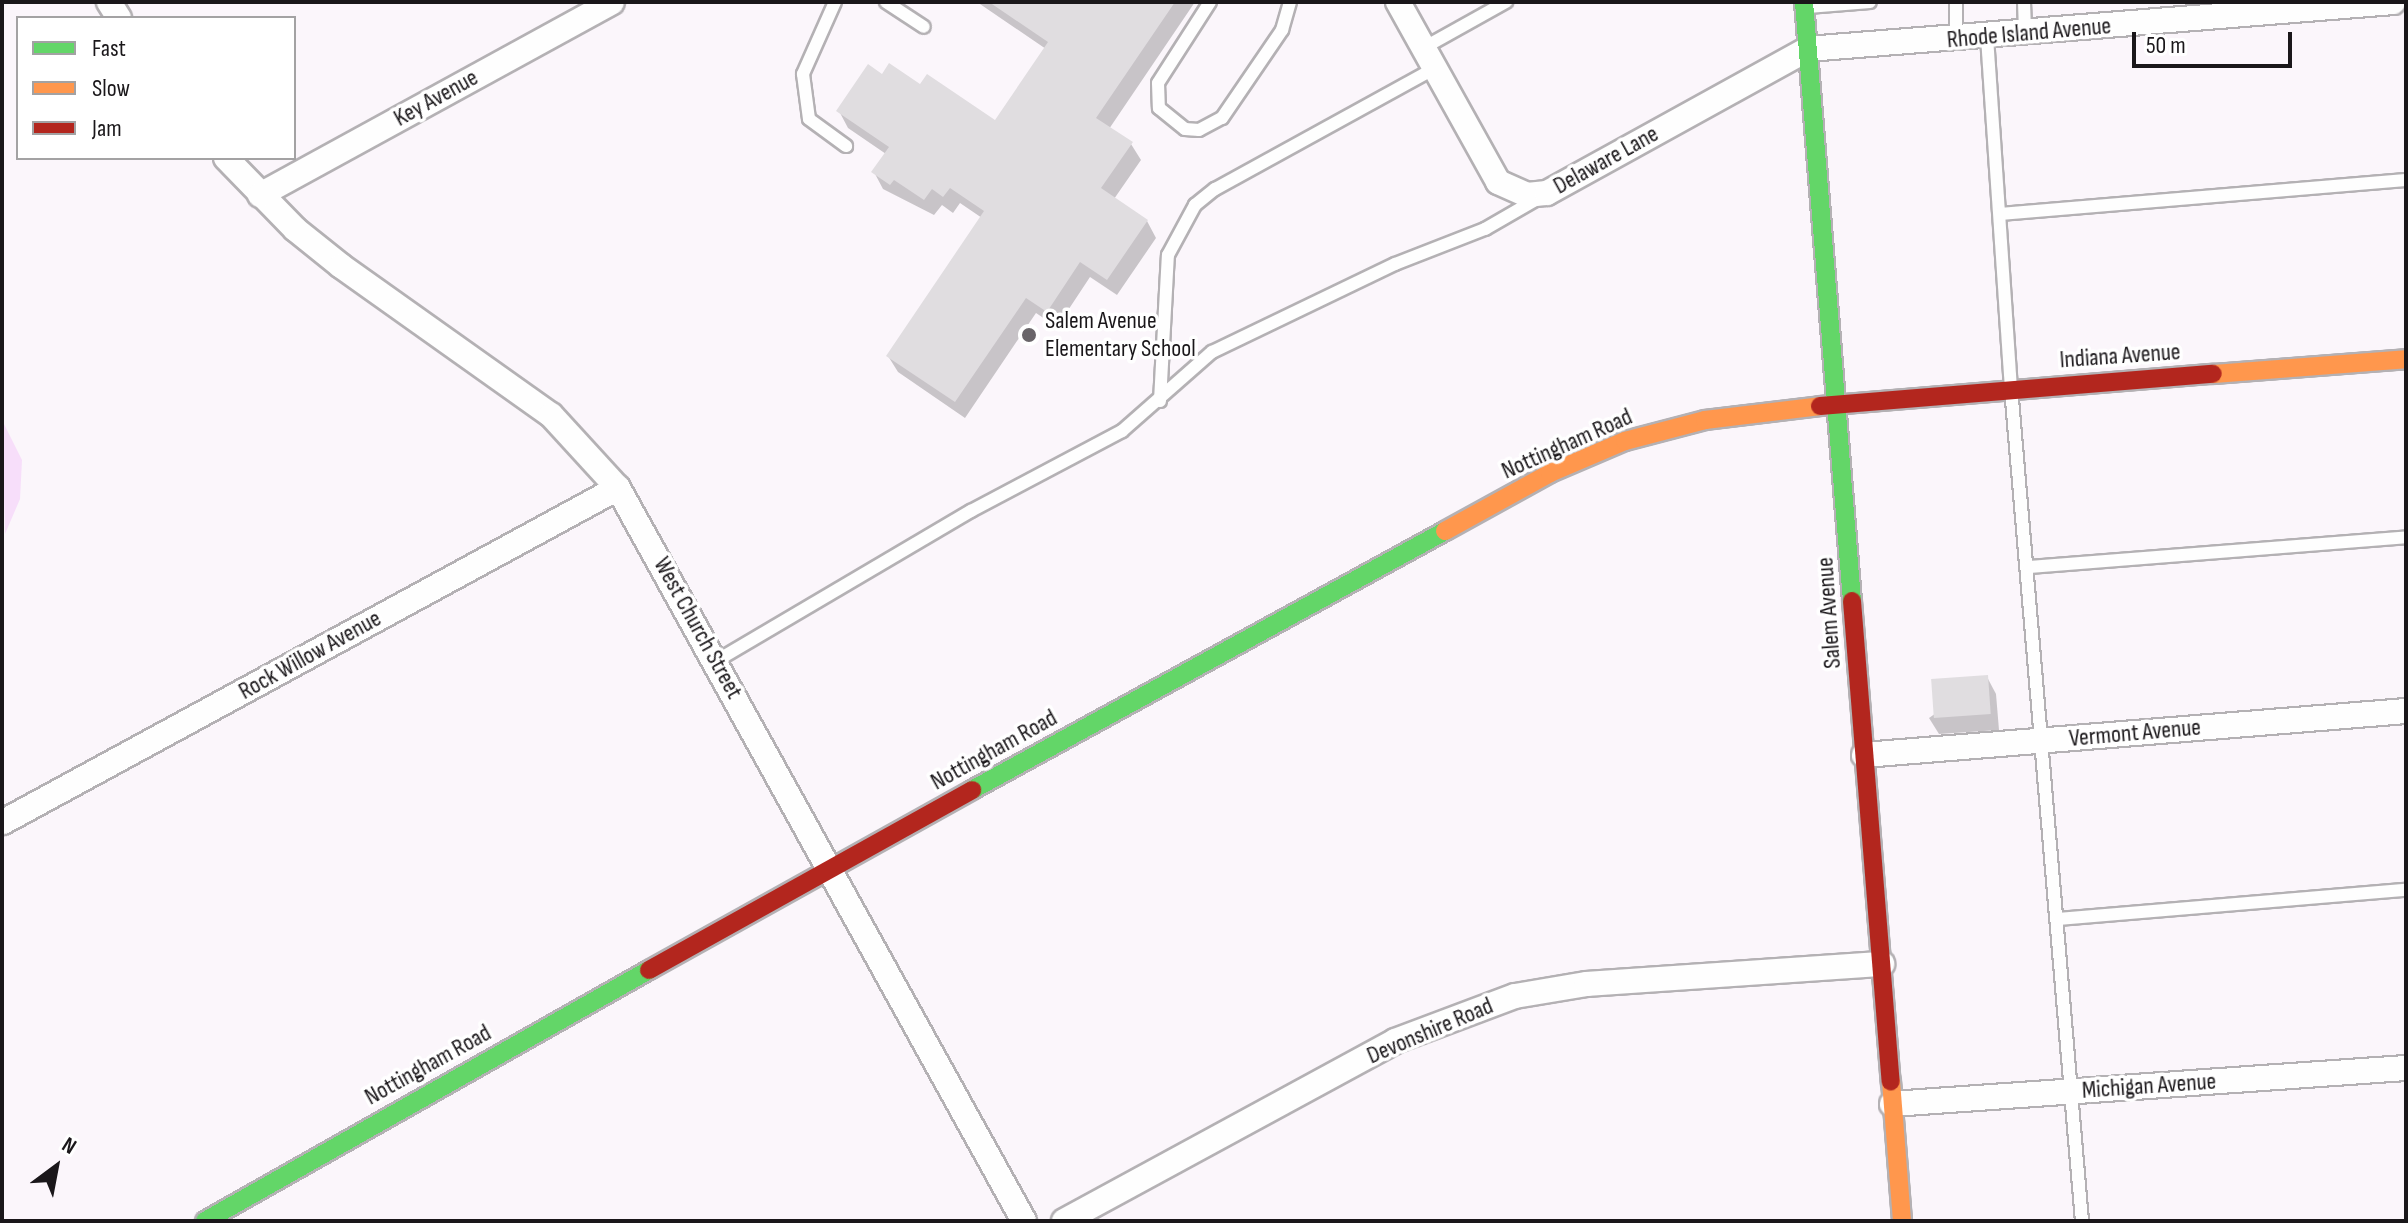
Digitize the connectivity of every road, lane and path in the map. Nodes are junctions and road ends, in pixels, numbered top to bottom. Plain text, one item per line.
1 (612, 2) edge
2 (835, 2) edge
3 (886, 2) edge
4 (1210, 2) edge
5 (1290, 2) edge
6 (1398, 2) edge
7 (1506, 2) edge
8 (1870, 2) edge
9 (1956, 2) edge
10 (2024, 2) edge
11 (2393, 2) edge
12 (1804, 5) edge
13 (924, 27) dead end
14 (2025, 33) junction
15 (1987, 37) junction
16 (1956, 39) junction
17 (1808, 49) junction
18 (1430, 58) junction
19 (846, 146) dead end
20 (228, 160) edge
21 (2406, 180) edge
22 (1547, 193) junction
23 (260, 195) junction
24 (2000, 214) junction
25 (2406, 359) edge
26 (2011, 388) junction
27 (1160, 403) junction
28 (1837, 404) junction
29 (618, 488) junction
30 (2406, 537) edge
31 (2029, 567) junction
32 (716, 661) junction
33 (2406, 711) edge
34 (2042, 740) junction
35 (1864, 755) junction
36 (2, 822) edge
37 (830, 868) junction
38 (2406, 890) edge
39 (2058, 919) junction
40 (1882, 964) junction
41 (2406, 1068) edge
42 (2069, 1092) junction
43 (1892, 1104) junction
44 (205, 1221) edge
45 (1024, 1221) edge
46 (1064, 1221) edge
47 (1902, 1221) edge
48 (2082, 1221) edge

1 - 23 street, Key Avenue
2 - 19 lane
3 - 13 lane
4 - 5 lane
6 - 18 street, Delaware Lane
7 - 18 lane
8 - 12 lane
9 - 16 lane
10 - 14 lane
11 - 14 street, Rhode Island Avenue
12 - 17 street, Salem Avenue
14 - 15 street, Rhode Island Avenue
15 - 16 street, Rhode Island Avenue
15 - 24 lane
16 - 17 street, Rhode Island Avenue
17 - 22 street, Delaware Lane
17 - 28 street, Salem Avenue
18 - 22 street, Delaware Lane
18 - 27 lane
20 - 23 street, West Church Street
21 - 24 lane
22 - 27 lane
23 - 29 street, West Church Street
24 - 26 lane
25 - 26 street, Indiana Avenue
26 - 28 street, Indiana Avenue
26 - 31 lane
27 - 32 lane
28 - 35 street, Salem Avenue
28 - 37 street, Nottingham Road
29 - 32 street, West Church Street
29 - 36 street, Rock Willow Avenue
30 - 31 lane
31 - 34 lane
32 - 37 street, West Church Street
33 - 34 street, Vermont Avenue
34 - 35 street, Vermont Avenue
34 - 39 lane
35 - 40 street, Salem Avenue
37 - 44 street, Nottingham Road
37 - 45 street, West Church Street
38 - 39 lane
39 - 42 lane
40 - 43 street, Salem Avenue
40 - 46 street, Devonshire Road
41 - 42 street, Michigan Avenue
42 - 43 street, Michigan Avenue
42 - 48 lane
43 - 47 street, Salem Avenue

